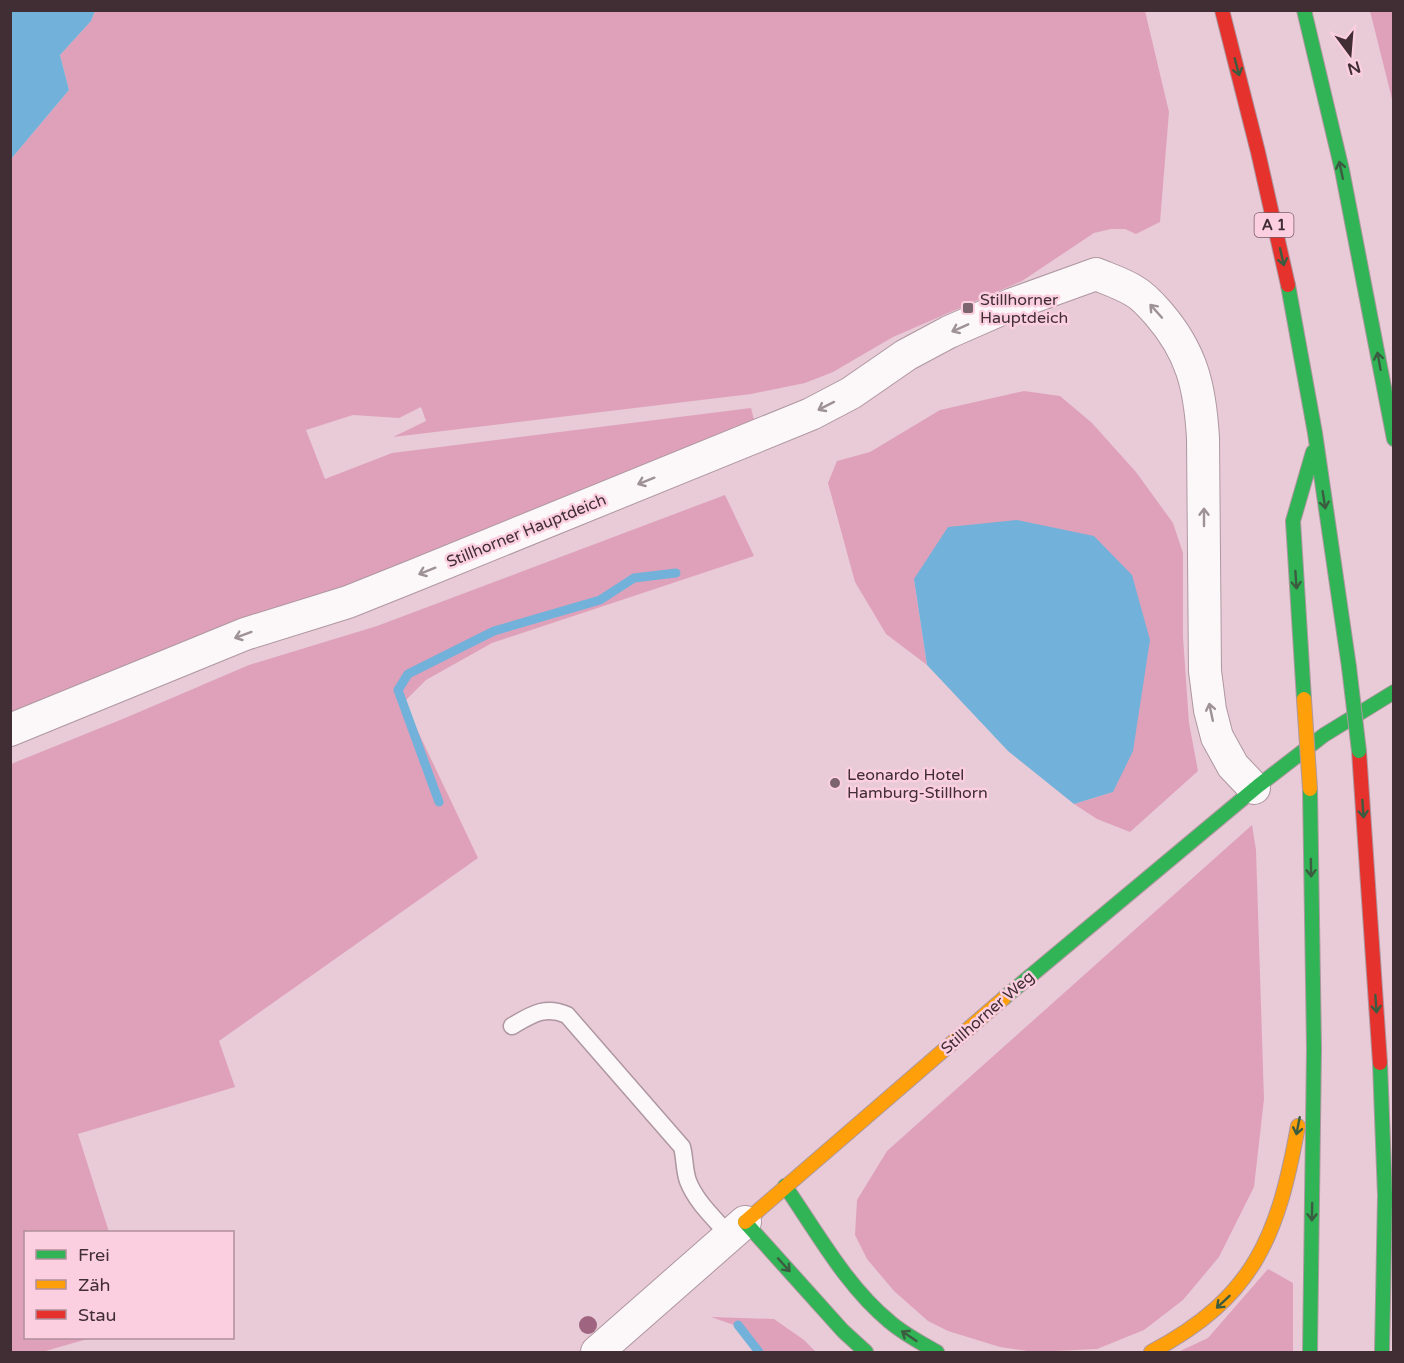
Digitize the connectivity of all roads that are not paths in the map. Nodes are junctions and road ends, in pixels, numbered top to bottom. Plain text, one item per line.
1 (1222, 10) edge
2 (1304, 10) edge
3 (1394, 439) edge
4 (1316, 442) junction
5 (1394, 692) edge
6 (10, 730) edge
7 (1254, 788) junction
8 (512, 1026) dead end
9 (1314, 1048) junction
10 (785, 1186) junction
11 (737, 1229) junction
12 (612, 1348) edge
13 (866, 1353) edge
14 (937, 1353) edge
15 (1151, 1353) edge
16 (1310, 1353) edge
17 (1382, 1353) edge

1 -> 4 main road, A 1
3 -> 2 main road
4 -> 9 main road, bridge
4 -> 17 main road, A 1, bridge
5 - 7 main road, Stillhorner Weg
7 -> 6 street, Stillhorner Hauptdeich
7 - 10 main road, Stillhorner Weg
8 - 11 lane
9 -> 15 main road
9 -> 16 main road
10 - 11 main road, Stillhorner Weg
14 -> 10 main road
11 - 12 street, Stillhorner Weg
11 -> 13 main road

